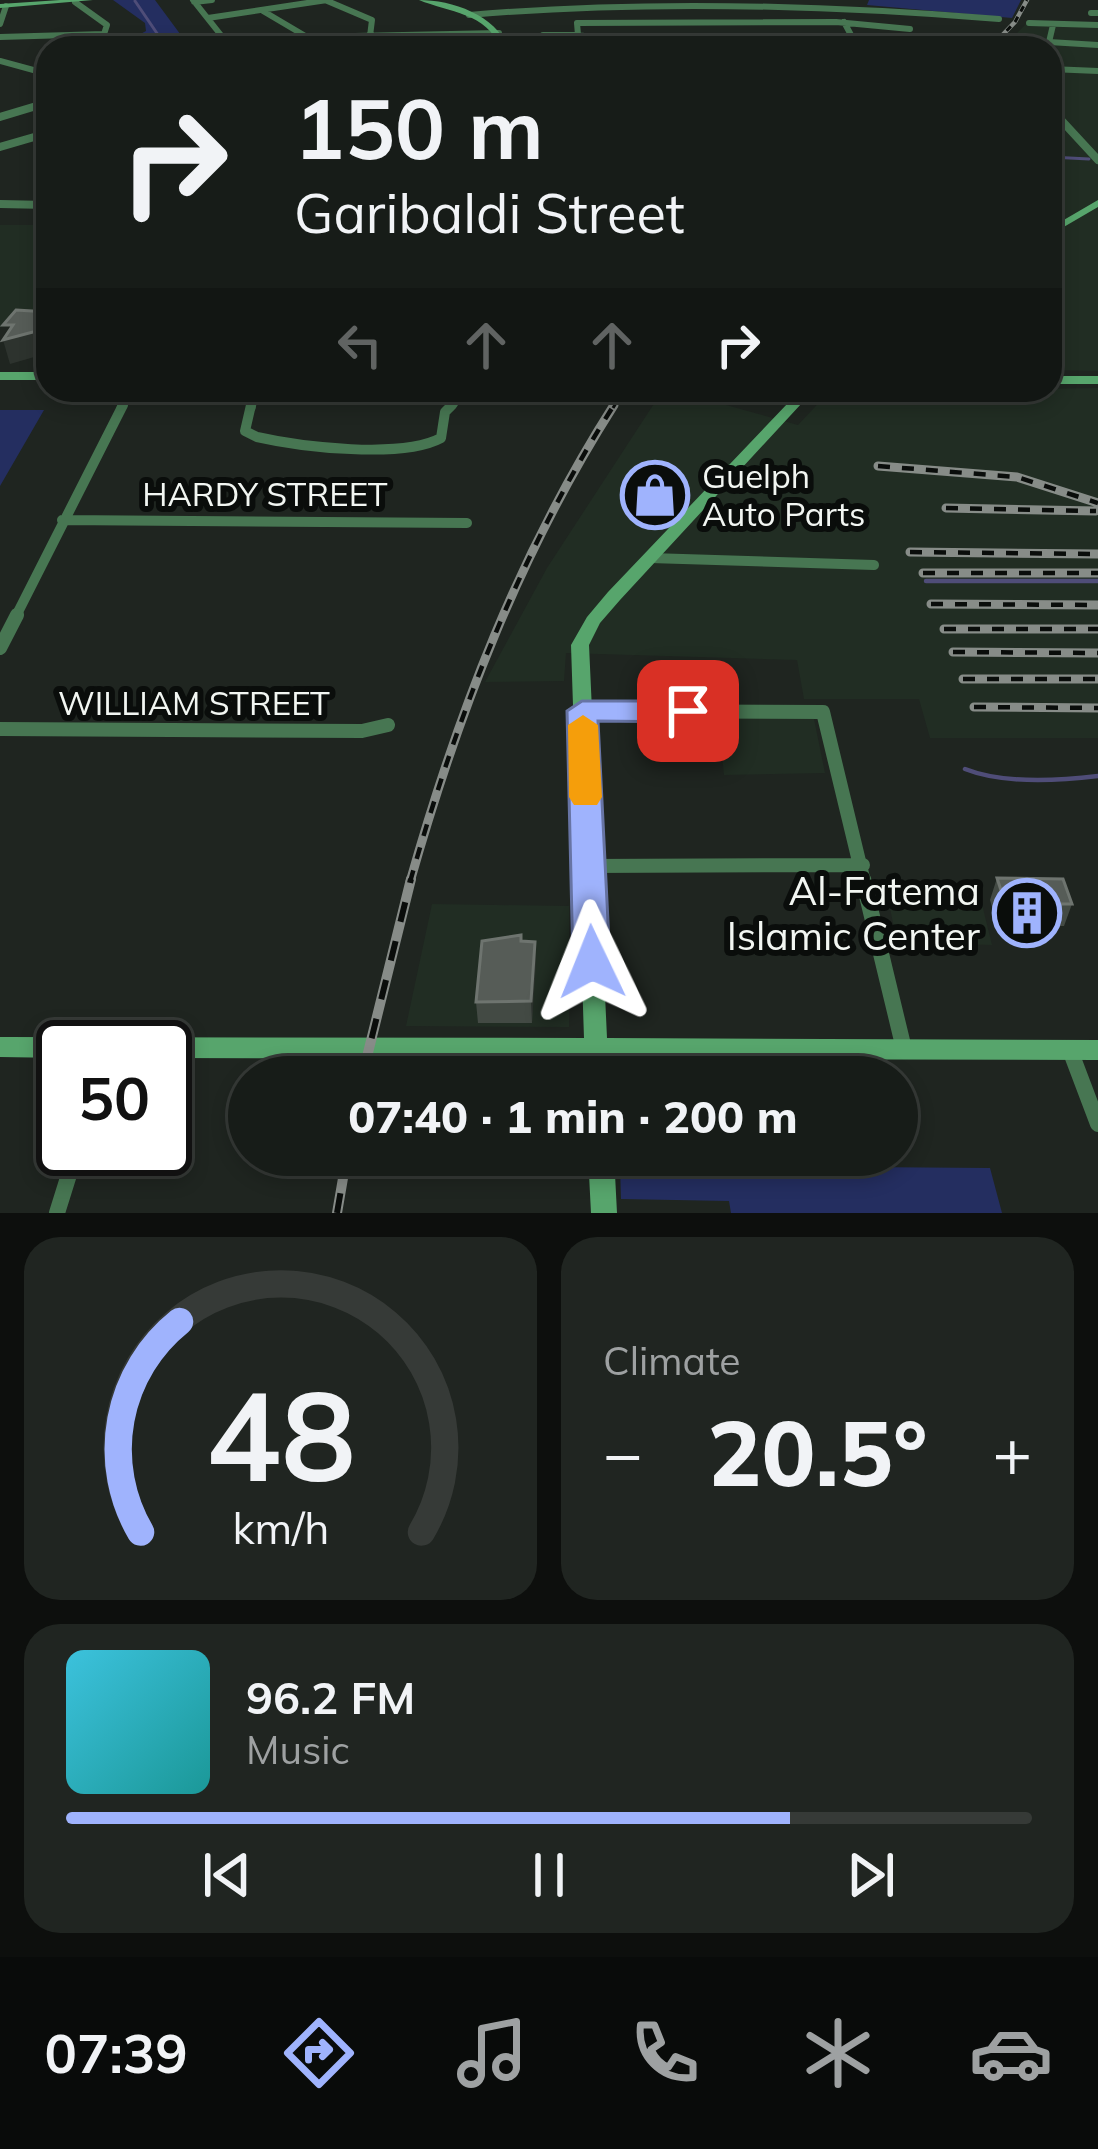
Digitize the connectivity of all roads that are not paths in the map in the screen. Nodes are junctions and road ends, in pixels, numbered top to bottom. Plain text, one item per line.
1 (90, 0) edge
2 (212, 0) edge
3 (326, 0) edge
4 (194, 1) edge
5 (429, 1) edge
6 (75, 2) edge
7 (525, 2) edge
8 (760, 4) junction
9 (3, 6) edge
10 (263, 11) junction
11 (469, 15) junction
12 (208, 18) junction
13 (999, 20) dead end
14 (768, 21) junction
15 (844, 22) junction
16 (1029, 23) dead end
17 (0, 24) edge
18 (1053, 25) junction
19 (1098, 25) edge
20 (910, 29) dead end
21 (499, 33) junction
22 (578, 34) junction
23 (562, 35) dead end
24 (222, 36) edge
25 (301, 36) edge
26 (370, 36) joint
27 (500, 36) edge
28 (709, 36) edge
29 (775, 36) edge
30 (852, 36) edge
31 (1052, 36) edge
32 (0, 37) edge
33 (1062, 43) edge
34 (1098, 45) edge
35 (0, 62) edge
36 (1062, 70) edge
37 (36, 71) edge
38 (1098, 71) edge
39 (36, 106) edge
40 (0, 117) edge
41 (1062, 121) edge
42 (36, 137) edge
43 (0, 148) edge
44 (1098, 160) edge
45 (1098, 202) edge
46 (0, 205) edge
47 (36, 205) edge
48 (1062, 224) edge
49 (0, 376) edge
50 (36, 376) edge
51 (1062, 380) edge
52 (1098, 380) edge
53 (124, 402) edge
54 (251, 402) edge
55 (454, 403) dead end
56 (796, 403) edge
57 (62, 520) junction
58 (467, 523) dead end
59 (650, 558) junction
60 (874, 565) dead end
61 (0, 648) edge
62 (582, 711) junction
63 (388, 725) dead end
64 (0, 729) edge
65 (863, 865) junction
66 (588, 866) junction
67 (192, 1046) edge
68 (595, 1046) junction
69 (0, 1047) edge
70 (36, 1047) edge
71 (904, 1048) junction
72 (1070, 1050) junction
73 (1098, 1050) edge
74 (596, 1056) edge
75 (1098, 1124) edge
76 (69, 1176) edge
77 (602, 1176) edge
78 (57, 1213) edge
79 (604, 1213) edge

1 - 6 main road
2 - 4 street
3 - 10 street
3 - 26 street
4 - 12 street
5 - 11 main road
6 - 9 main road
6 - 32 street
7 - 8 street
7 - 11 street
8 - 13 street
8 - 14 street
9 - 17 street
10 - 12 street
10 - 25 street
11 - 21 main road
12 - 24 street
14 - 15 street
14 - 22 street
14 - 29 street
15 - 20 street
15 - 30 street
16 - 18 street
18 - 19 street
18 - 31 street
21 - 26 street
21 - 27 main road
22 - 23 street
22 - 28 street
33 - 34 street
35 - 37 street
36 - 38 street
39 - 40 street
41 - 44 street
42 - 43 street
45 - 48 main road
46 - 47 street
49 - 50 main road
51 - 52 main road
53 - 57 street
54 - 55 street
56 - 59 main road
57 - 58 street, HARDY STREET
57 - 61 street
59 - 60 street
59 - 62 main road
62 - 65 street
62 - 66 main road
63 - 64 street, WILLIAM STREET
65 - 66 street
65 - 71 street
66 - 68 main road
67 - 68 main road
68 - 71 main road
68 - 74 main road
69 - 70 main road
71 - 72 main road
72 - 73 main road
72 - 75 street
76 - 78 street
77 - 79 main road

